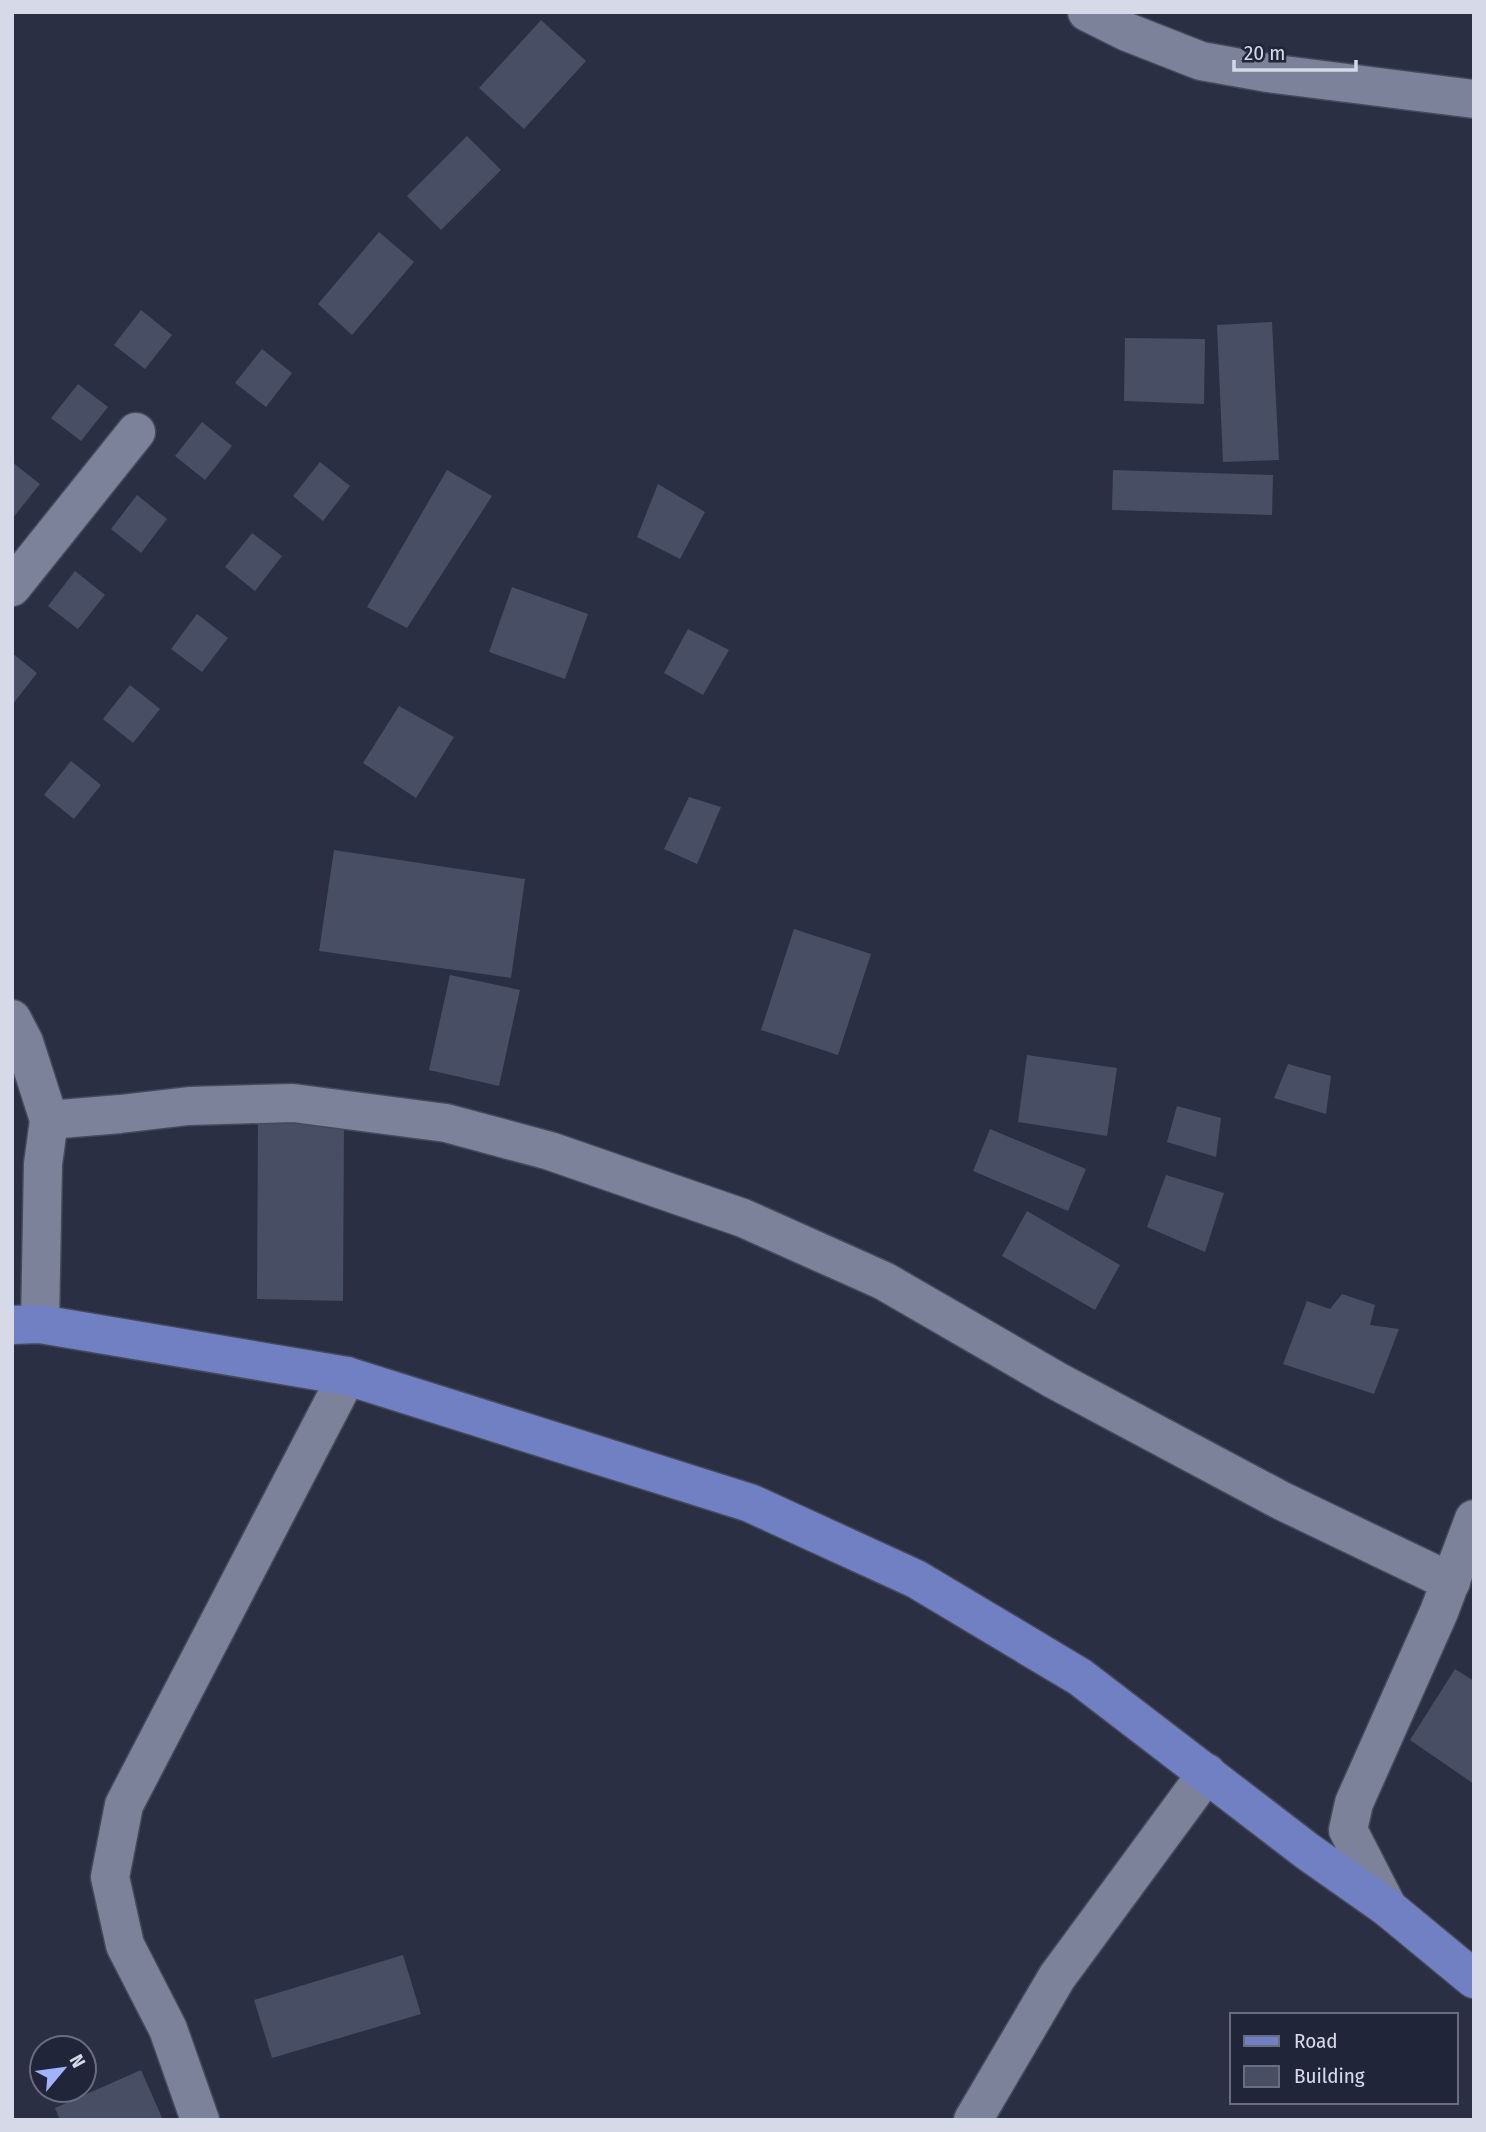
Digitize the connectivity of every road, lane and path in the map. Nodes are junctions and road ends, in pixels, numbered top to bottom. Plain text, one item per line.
1 (1087, 12) edge
2 (1471, 93) edge
3 (136, 432) dead end
4 (12, 587) edge
5 (12, 1019) edge
6 (49, 1120) junction
7 (26, 1324) edge
8 (347, 1376) junction
9 (1474, 1519) edge
10 (1451, 1582) junction
11 (1208, 1773) junction
12 (1388, 1908) junction
13 (1474, 1979) edge
14 (200, 2120) edge
15 (973, 2120) edge

1 - 2 street
3 - 4 street
5 - 6 street
6 - 7 street
6 - 10 street
7 - 8 main road
8 - 11 main road
8 - 14 street
9 - 10 street
10 - 12 street
11 - 12 main road
11 - 15 street
12 - 13 main road

